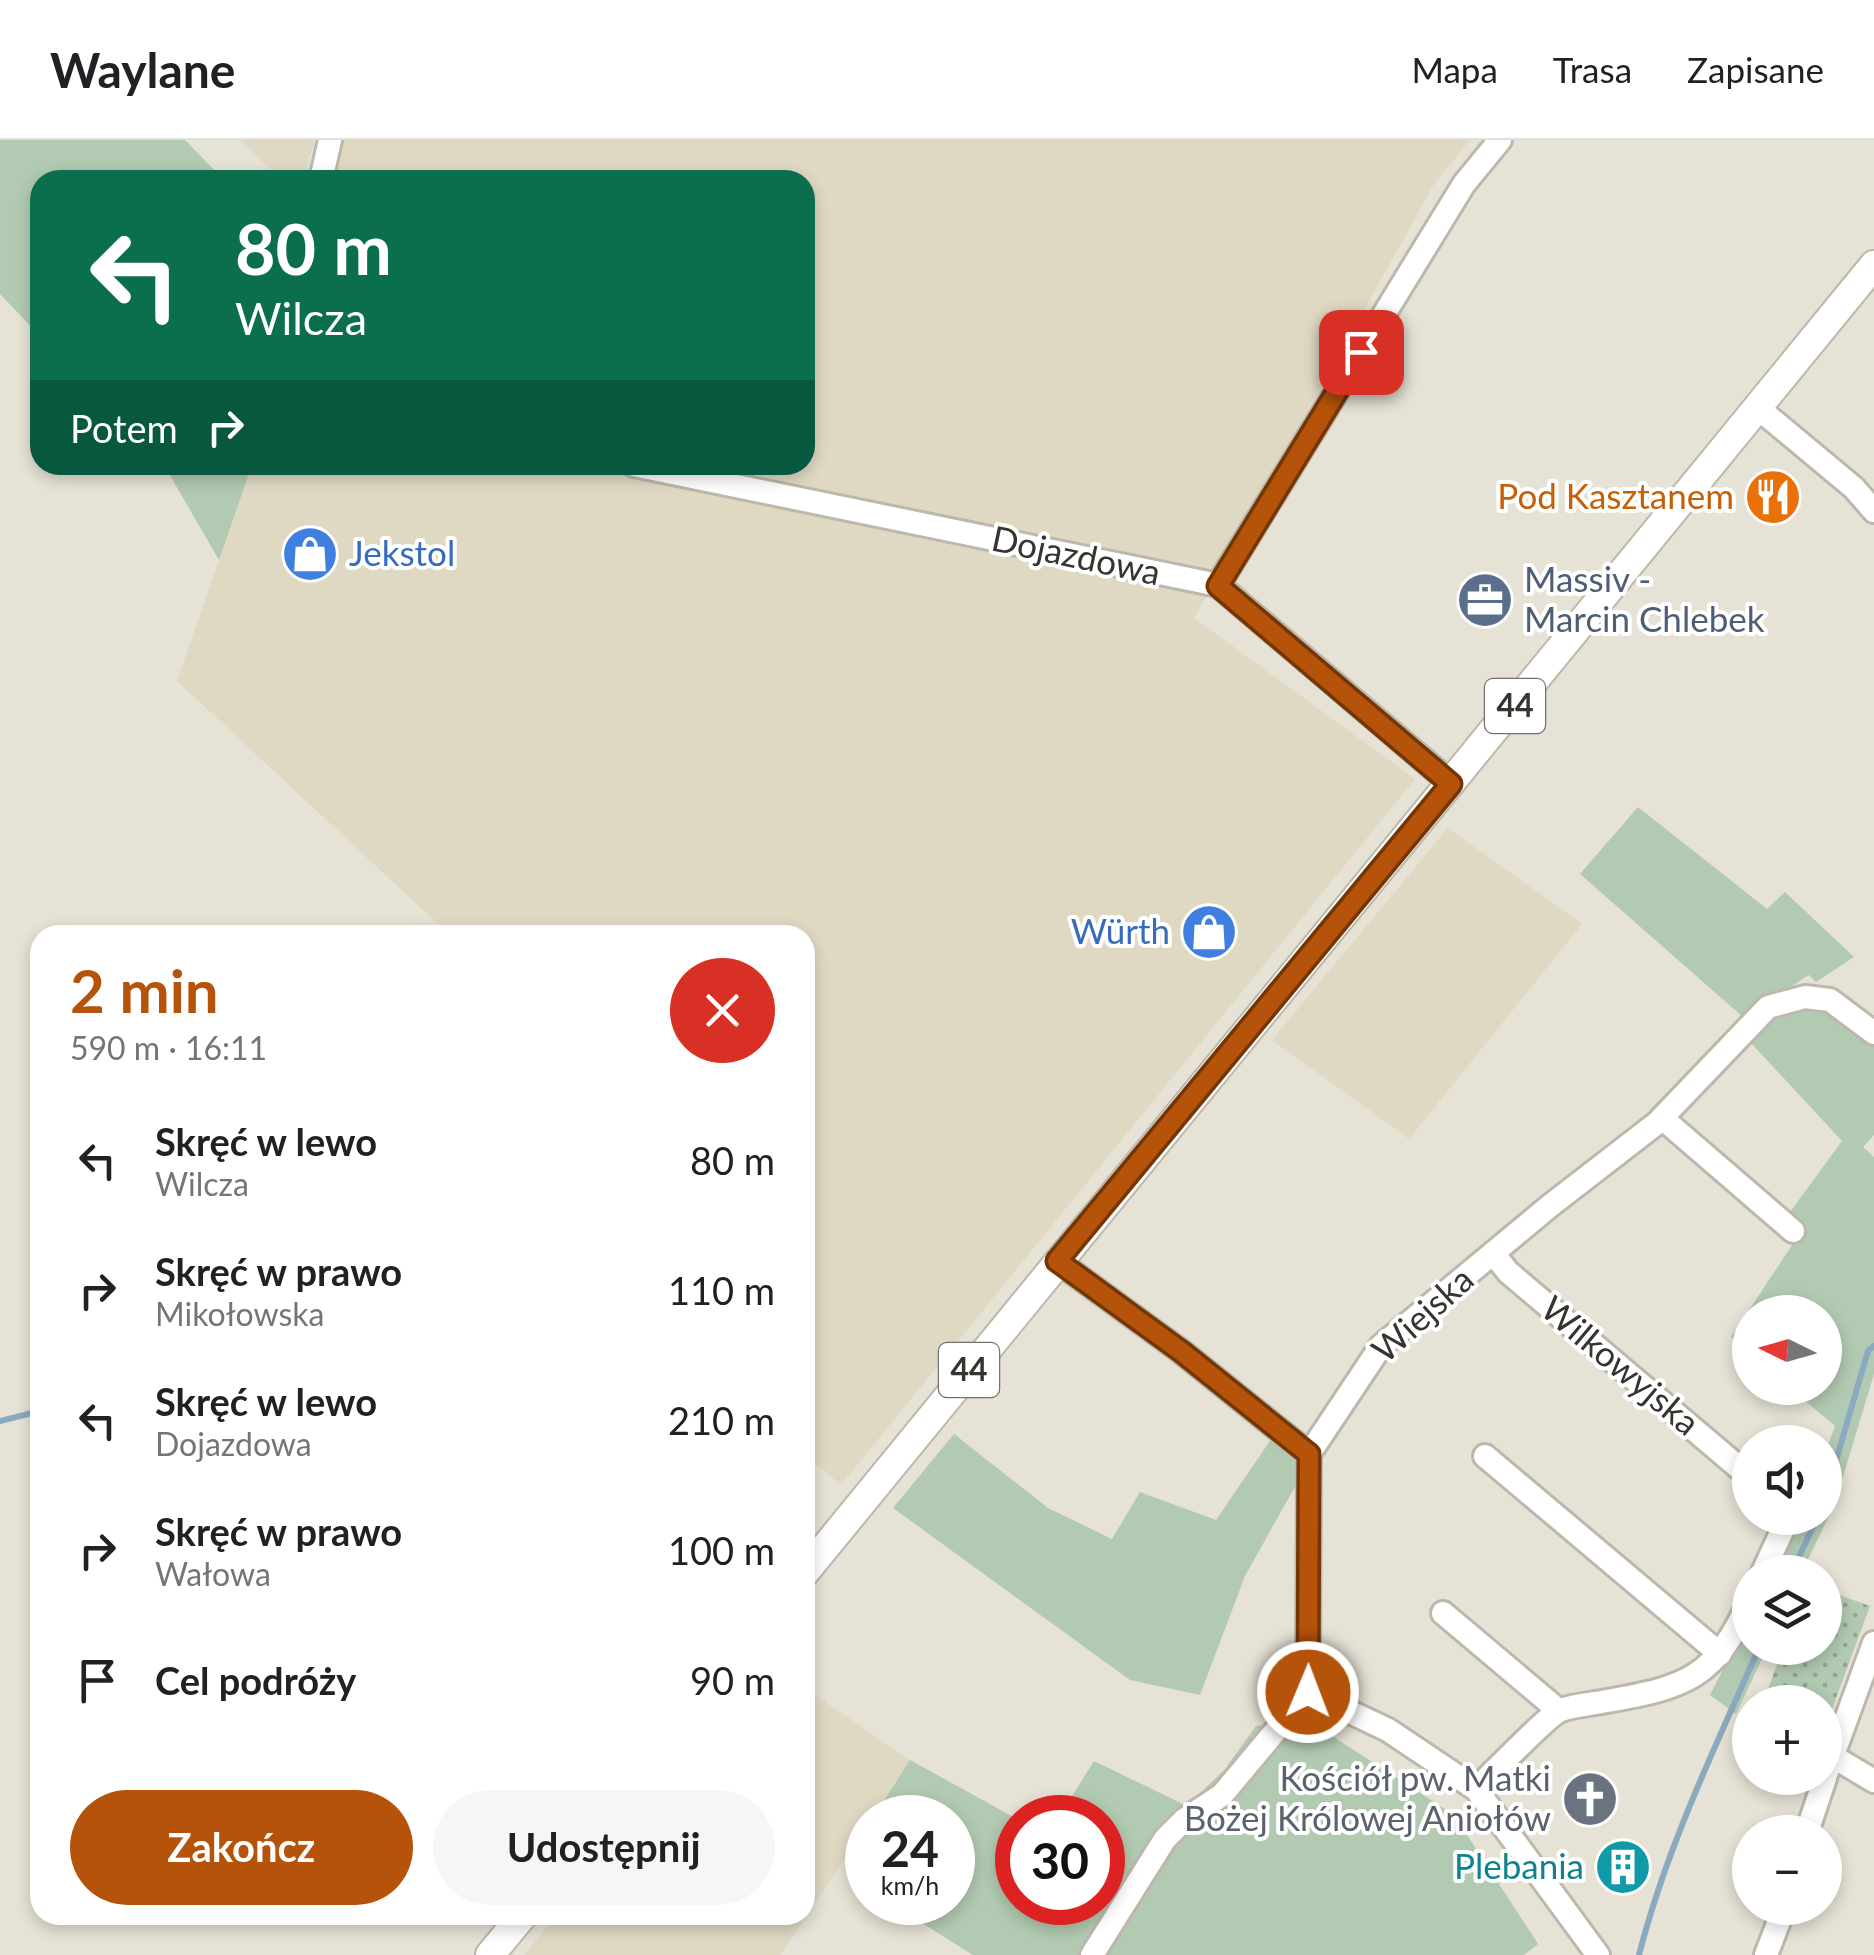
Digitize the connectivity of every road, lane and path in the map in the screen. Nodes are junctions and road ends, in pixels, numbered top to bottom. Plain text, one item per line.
1 (330, 140) edge
2 (1500, 140) edge
3 (322, 170) edge
4 (1874, 264) edge
5 (1758, 408) junction
6 (682, 475) edge
7 (1874, 512) edge
8 (1218, 586) junction
9 (1451, 784) junction
10 (1874, 1033) edge
11 (1662, 1118) junction
12 (1793, 1231) dead end
13 (1493, 1253) junction
14 (1057, 1261) junction
15 (1309, 1454) junction
16 (1485, 1456) dead end
17 (1732, 1461) edge
18 (815, 1560) edge
19 (1443, 1614) dead end
20 (1732, 1637) edge
21 (1874, 1642) edge
22 (1720, 1654) junction
23 (1308, 1692) junction
24 (1558, 1710) junction
25 (1842, 1729) edge
26 (1842, 1773) edge
27 (1874, 1780) edge
28 (1476, 1788) junction
29 (515, 1925) edge
30 (1777, 1925) edge
31 (490, 1955) edge
32 (1092, 1955) edge
33 (1598, 1955) edge
34 (1766, 1955) edge

1 - 3 street
2 - 8 street
4 - 5 main road, 44
5 - 7 street
5 - 9 main road, 44
6 - 8 street, Dojazdowa
8 - 9 street, Dojazdowa
9 - 14 main road, 44
10 - 11 street, Wiejska
11 - 12 street
11 - 13 street, Wiejska
13 - 15 street, Wiejska
13 - 17 street, Wilkowyjska
14 - 15 street
14 - 18 main road, 44
15 - 23 street
16 - 22 street
19 - 24 street
20 - 22 street
21 - 25 street
22 - 24 street
23 - 28 street
23 - 32 street
24 - 28 street
26 - 27 street
28 - 33 street
29 - 31 main road
30 - 34 street

